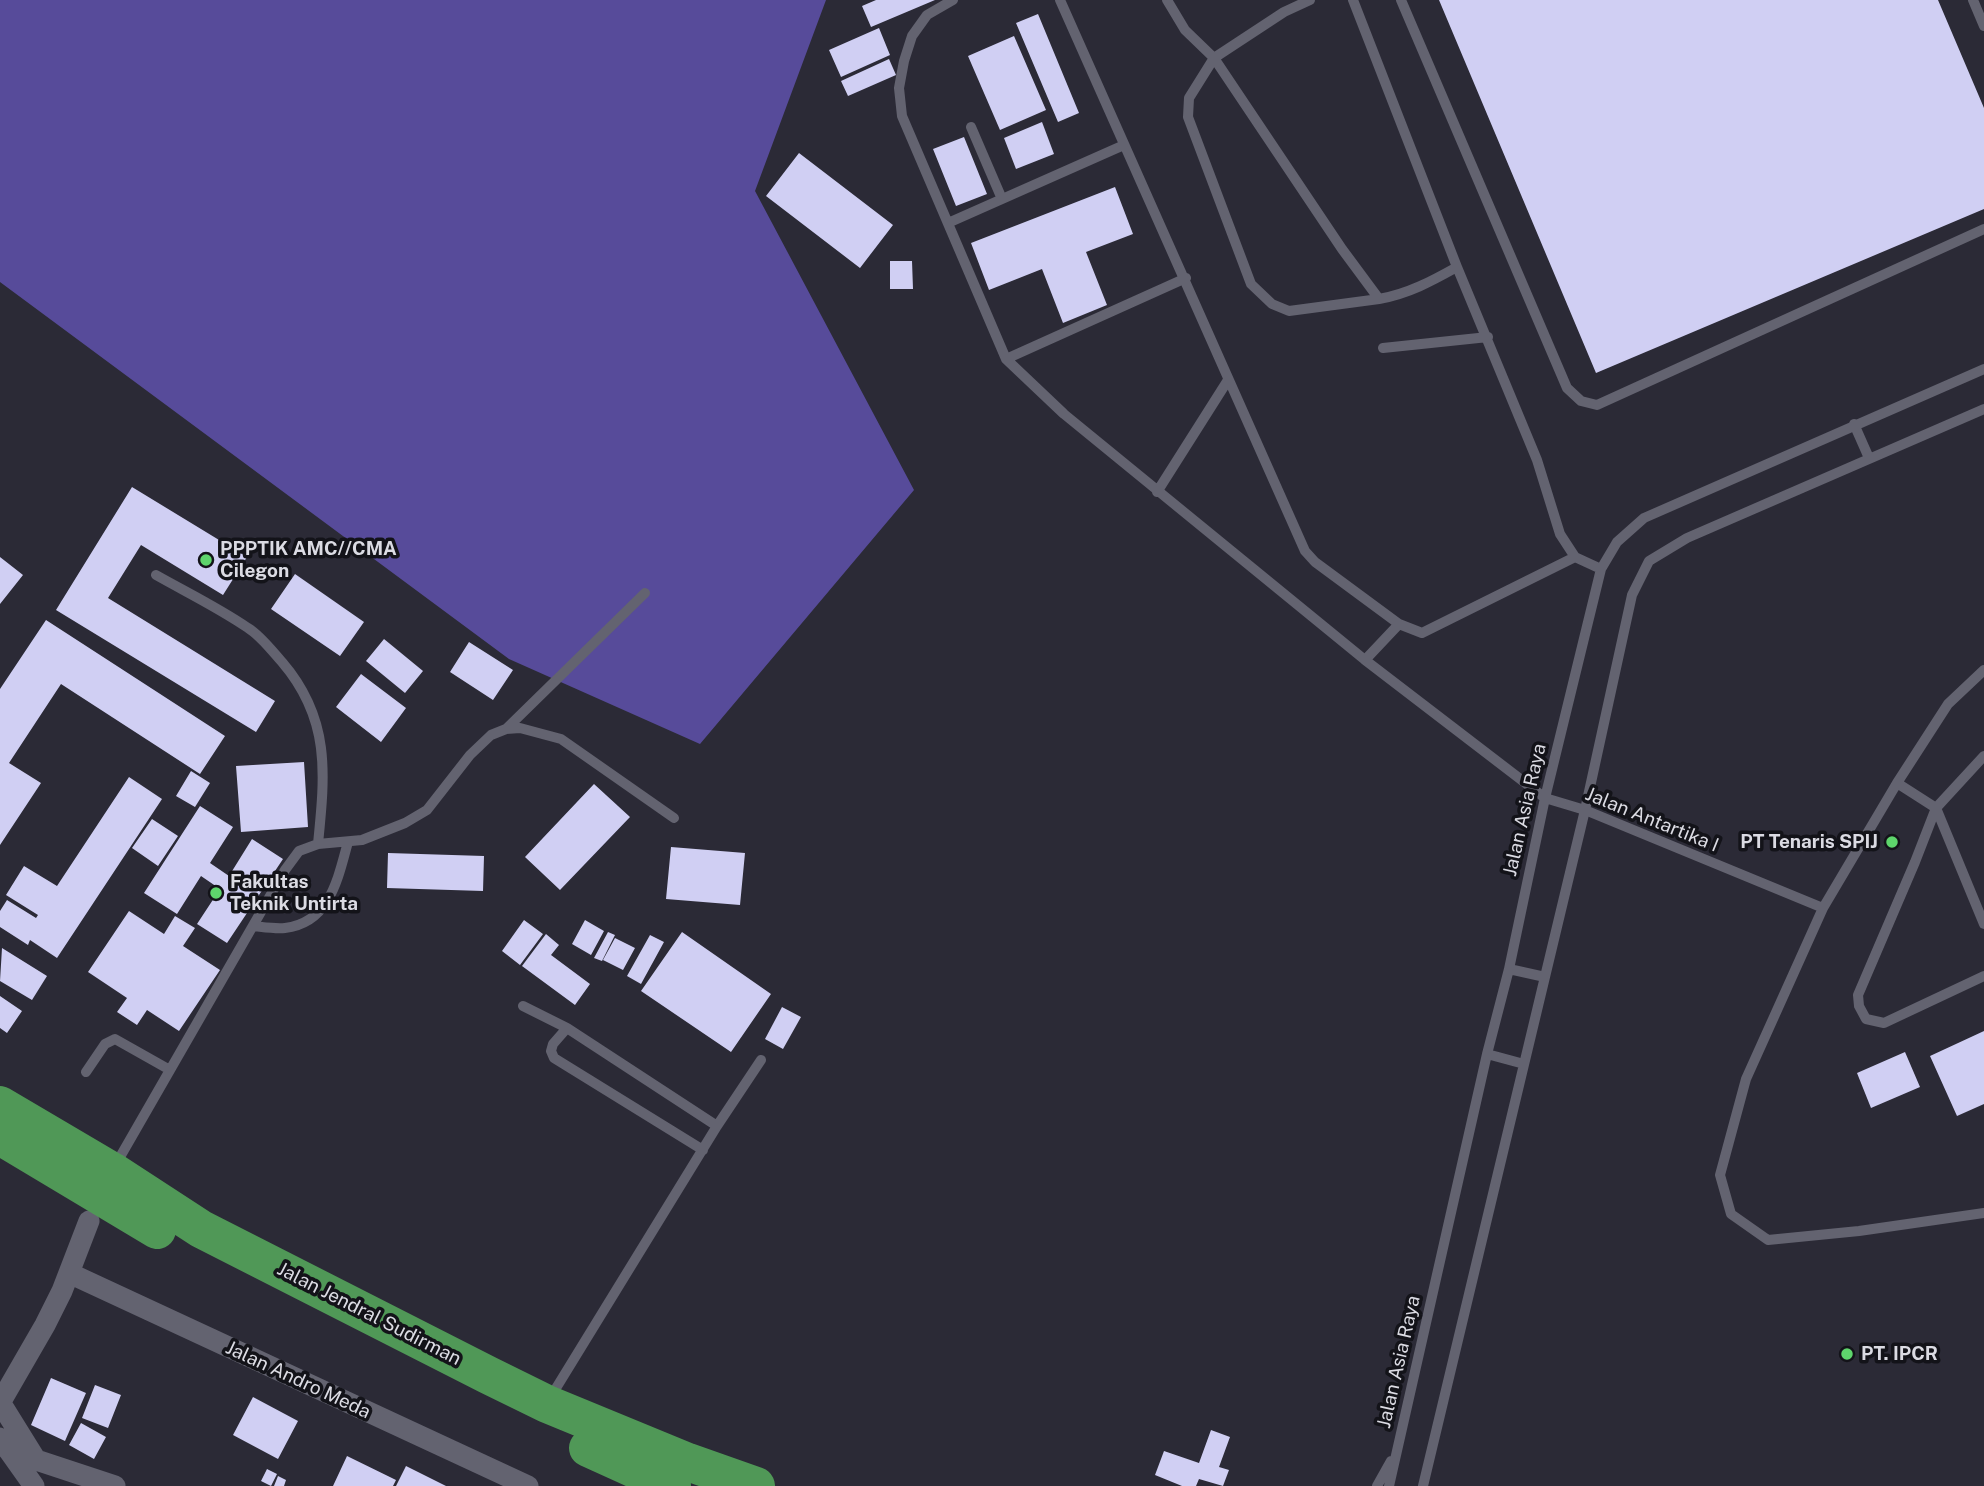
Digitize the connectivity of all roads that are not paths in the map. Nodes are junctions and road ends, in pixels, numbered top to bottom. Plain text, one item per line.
1 (953, 0) edge
2 (1060, 0) edge
3 (1167, 0) edge
4 (1310, 0) edge
5 (1353, 0) edge
6 (1401, 0) edge
7 (1973, 0) edge
8 (1984, 26) edge
9 (1214, 58) junction
10 (971, 127) dead end
11 (1124, 145) junction
12 (1002, 199) junction
13 (948, 223) junction
14 (1984, 229) edge
15 (1457, 267) junction
16 (1186, 278) junction
17 (1379, 299) junction
18 (1488, 337) junction
19 (1383, 348) dead end
20 (1006, 359) junction
21 (1984, 369) edge
22 (1228, 380) junction
23 (1984, 409) edge
24 (1854, 424) junction
25 (1869, 458) junction
26 (1157, 492) junction
27 (1575, 557) junction
28 (1601, 569) junction
29 (156, 575) dead end
30 (645, 593) dead end
31 (1399, 624) junction
32 (1364, 660) junction
33 (1984, 670) edge
34 (506, 729) junction
35 (1984, 756) edge
36 (1897, 783) junction
37 (1545, 798) junction
38 (1936, 808) junction
39 (1585, 810) junction
40 (674, 818) dead end
41 (348, 842) junction
42 (318, 844) junction
43 (1823, 908) junction
44 (1984, 924) edge
45 (253, 926) junction
46 (1509, 969) junction
47 (1984, 976) edge
48 (1545, 977) junction
49 (523, 1006) dead end
50 (567, 1028) junction
51 (1487, 1054) junction
52 (761, 1060) dead end
53 (1524, 1063) junction
54 (170, 1070) junction
55 (86, 1072) dead end
56 (0, 1105) edge
57 (717, 1126) junction
58 (0, 1136) edge
59 (703, 1150) junction
60 (112, 1171) junction
61 (1984, 1213) edge
62 (89, 1221) dead end
63 (69, 1273) junction
64 (0, 1402) edge
65 (547, 1404) junction
66 (4, 1444) edge
67 (1398, 1447) junction
68 (36, 1460) junction
69 (69, 1478) edge
70 (34, 1486) edge
71 (115, 1486) edge
72 (528, 1486) edge
73 (672, 1486) edge
74 (756, 1486) edge
75 (1377, 1486) edge
76 (1389, 1486) edge
77 (1423, 1486) edge

1 - 13 lane
2 - 11 lane
3 - 9 lane
4 - 9 lane
5 - 15 lane
6 - 14 lane
7 - 8 lane
9 - 17 lane
9 - 17 lane
10 - 12 lane
11 - 12 lane
11 - 16 lane
12 - 13 lane
13 - 20 lane
15 - 17 lane
15 - 18 lane
16 - 20 lane
16 - 22 lane
18 - 19 lane
18 - 27 lane
20 - 26 lane
21 - 24 lane, Jalan Asia Raya
22 - 26 lane
22 - 31 lane
23 - 25 lane
24 - 25 lane
24 - 28 lane, Jalan Asia Raya
25 - 39 lane
26 - 32 lane
27 - 28 lane
27 - 31 lane
28 - 37 lane, Jalan Asia Raya
29 - 42 lane
30 - 34 lane
31 - 32 lane
32 - 37 lane
33 - 36 lane
34 - 40 lane
34 - 41 lane
35 - 38 lane
36 - 38 lane
36 - 43 lane
37 - 39 lane, Jalan Antartika I
37 - 46 lane, Jalan Asia Raya
38 - 44 lane
38 - 47 lane
39 - 43 lane, Jalan Antartika I
39 - 48 lane
41 - 42 lane
41 - 45 lane
42 - 45 lane
43 - 61 lane
45 - 54 lane
46 - 48 lane
46 - 51 lane, Jalan Asia Raya
48 - 53 lane
49 - 50 lane
50 - 57 lane
50 - 59 lane
51 - 53 lane
51 - 67 lane, Jalan Asia Raya
52 - 57 lane
53 - 77 lane
54 - 55 lane
54 - 60 lane
56 - 60 highway, Jalan Jendral Sudirman
57 - 59 lane
58 - 73 highway
59 - 65 lane
60 - 65 highway, Jalan Jendral Sudirman
62 - 63 street
63 - 64 street
63 - 72 street, Jalan Andro Meda
64 - 68 street
65 - 74 highway, Jalan Jendral Sudirman
66 - 68 street
66 - 70 street
67 - 75 lane
67 - 76 lane, Jalan Asia Raya
68 - 69 street
69 - 71 street

